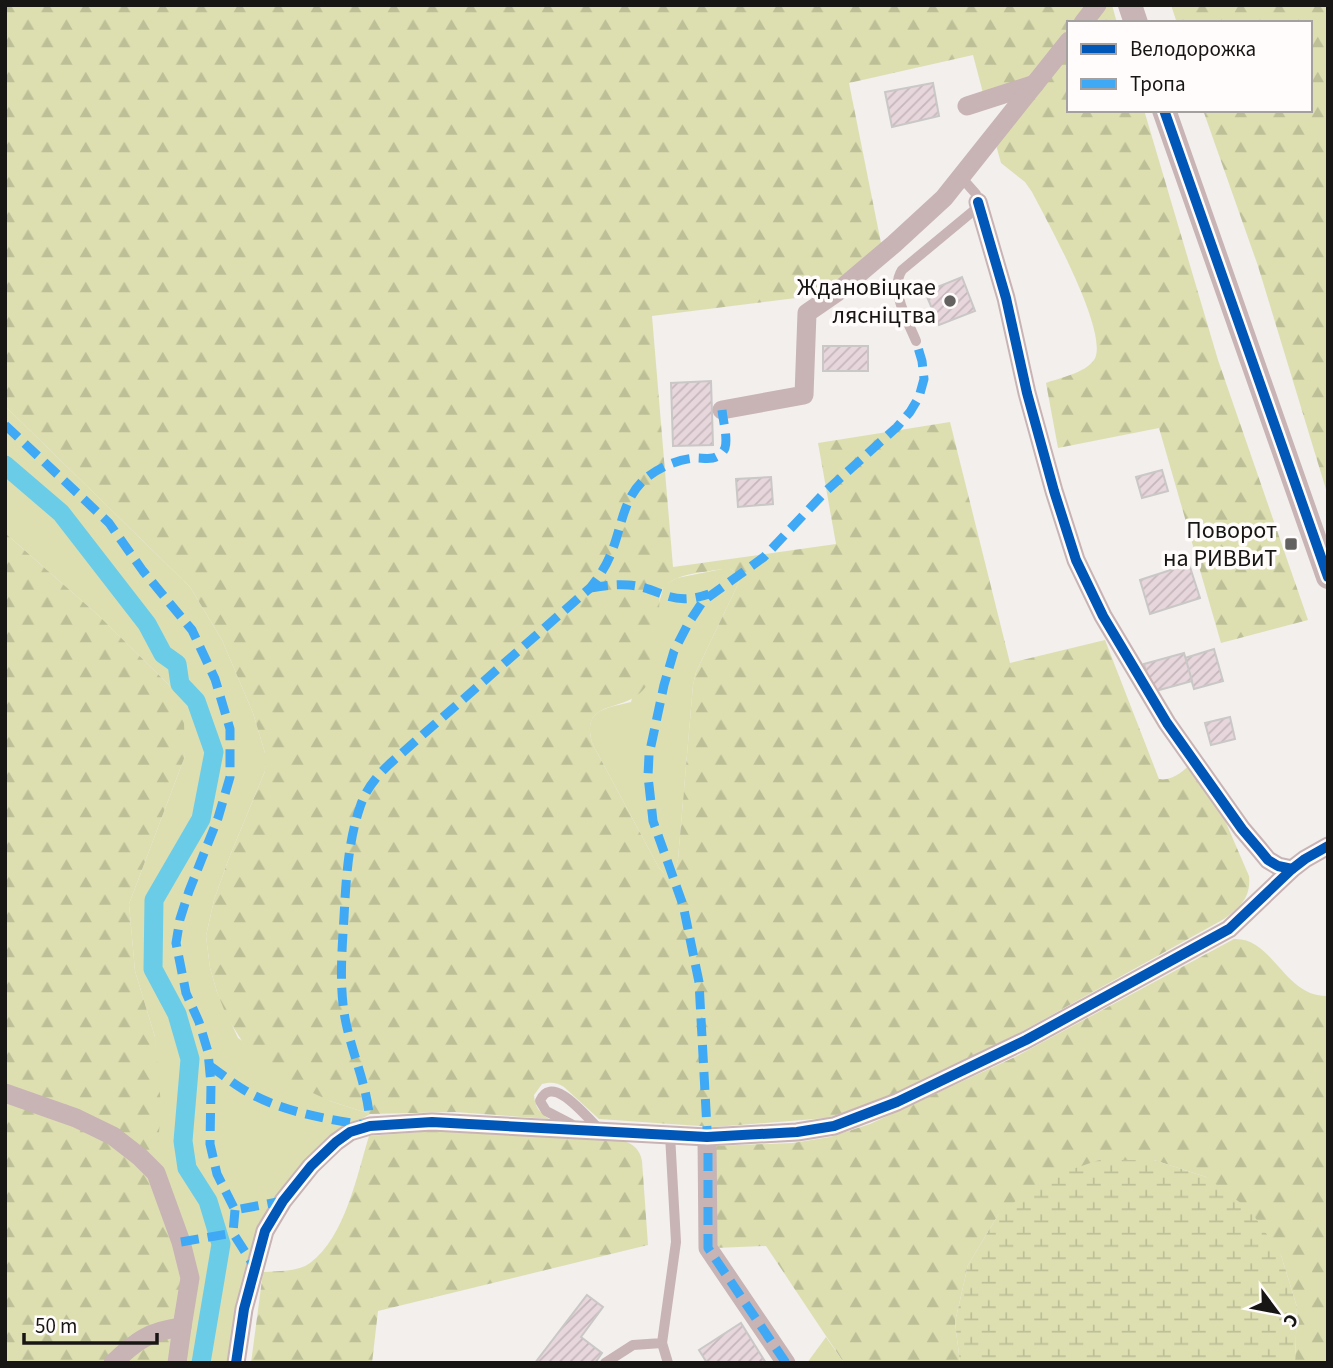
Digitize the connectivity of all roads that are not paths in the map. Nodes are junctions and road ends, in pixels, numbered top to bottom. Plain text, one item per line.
1 (1097, 5) edge
2 (1085, 21) edge
3 (1067, 44) edge
4 (1035, 84) junction
5 (967, 106) dead end
6 (1165, 112) edge
7 (961, 177) junction
8 (978, 202) junction
9 (916, 341) dead end
10 (722, 410) dead end
11 (1328, 577) edge
12 (1328, 846) edge
13 (1292, 869) junction
14 (5, 1093) edge
15 (590, 1129) junction
16 (670, 1135) junction
17 (707, 1138) junction
18 (181, 1327) junction
19 (662, 1343) junction
20 (113, 1363) edge
21 (177, 1363) edge
22 (236, 1363) edge
23 (605, 1363) edge
24 (668, 1363) edge
25 (786, 1363) edge

1 - 2 street
3 - 4 street
4 - 5 street
4 - 7 street
6 - 11 street
7 - 8 lane
7 - 10 street
8 - 9 lane
8 - 13 street
12 - 13 street
13 - 17 street
14 - 18 street
15 - 15 lane
15 - 16 street
15 - 22 street
16 - 17 street
16 - 19 lane
17 - 25 street
18 - 20 street
18 - 21 street
19 - 23 lane
19 - 24 lane

